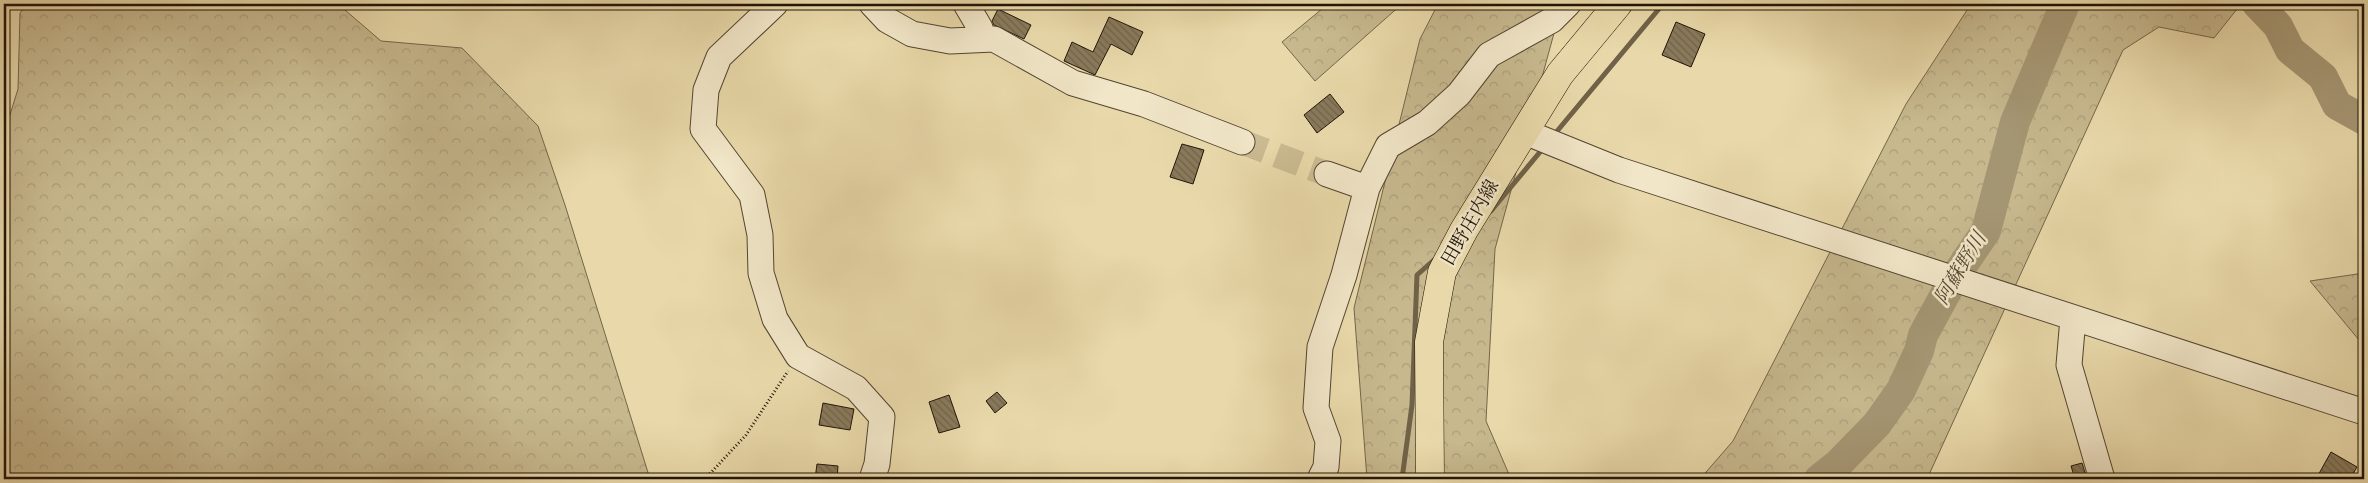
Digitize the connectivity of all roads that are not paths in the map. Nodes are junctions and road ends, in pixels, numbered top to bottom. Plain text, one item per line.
1 (775, 4) edge
2 (872, 4) edge
3 (966, 4) edge
4 (1568, 4) edge
5 (1618, 4) edge
6 (982, 39) junction
7 (1525, 132) junction
8 (1242, 142) tunnel mouth
9 (1327, 174) tunnel mouth
10 (1367, 188) junction
11 (2073, 318) junction
12 (2364, 412) edge
13 (872, 479) edge
14 (1320, 479) edge
15 (1430, 479) edge
16 (2102, 479) edge

1 - 13 street
2 - 6 street
3 - 6 street
4 - 10 street
5 - 7 main road, 田野庄内線
6 - 8 street
7 - 11 street
7 - 15 main road, 田野庄内線
9 - 10 street
10 - 14 street
11 - 12 street
11 - 16 street

